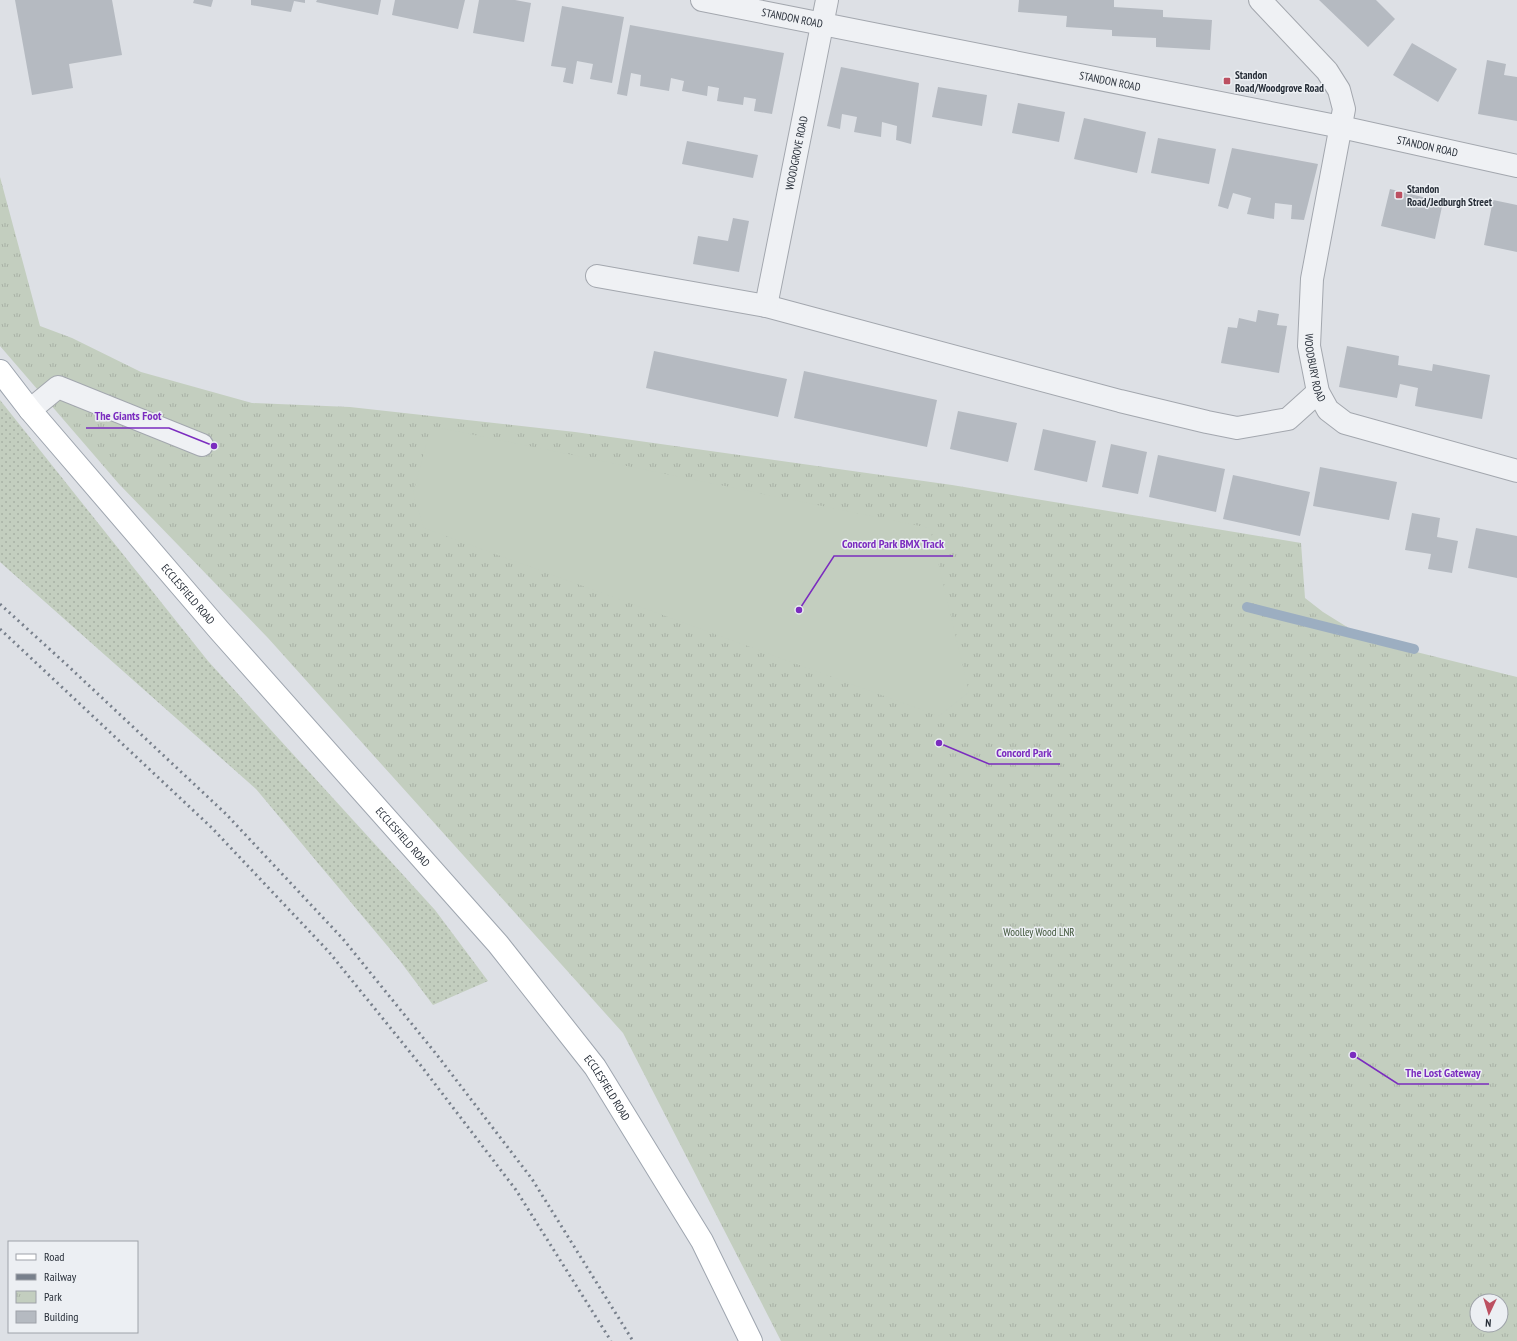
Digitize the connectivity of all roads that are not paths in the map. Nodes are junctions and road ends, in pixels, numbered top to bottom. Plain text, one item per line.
1 (702, 0) edge
2 (828, 0) edge
3 (1260, 0) edge
4 (823, 24) junction
5 (1341, 127) junction
6 (1517, 166) edge
7 (597, 276) dead end
8 (766, 306) junction
9 (0, 371) edge
10 (1318, 392) junction
11 (30, 410) junction
12 (202, 445) dead end
13 (1517, 471) edge
14 (751, 1341) edge

1 - 4 street, STANDON ROAD
2 - 4 street, WOODGROVE ROAD
3 - 5 street, WOODBURY ROAD
4 - 5 street, STANDON ROAD
4 - 8 street, WOODGROVE ROAD
5 - 6 street, STANDON ROAD
5 - 10 street, WOODBURY ROAD
7 - 8 street
8 - 10 street
9 - 11 main road, ECCLESFIELD ROAD
10 - 13 street, WOODBURY ROAD
11 - 12 street
11 - 14 main road, ECCLESFIELD ROAD

